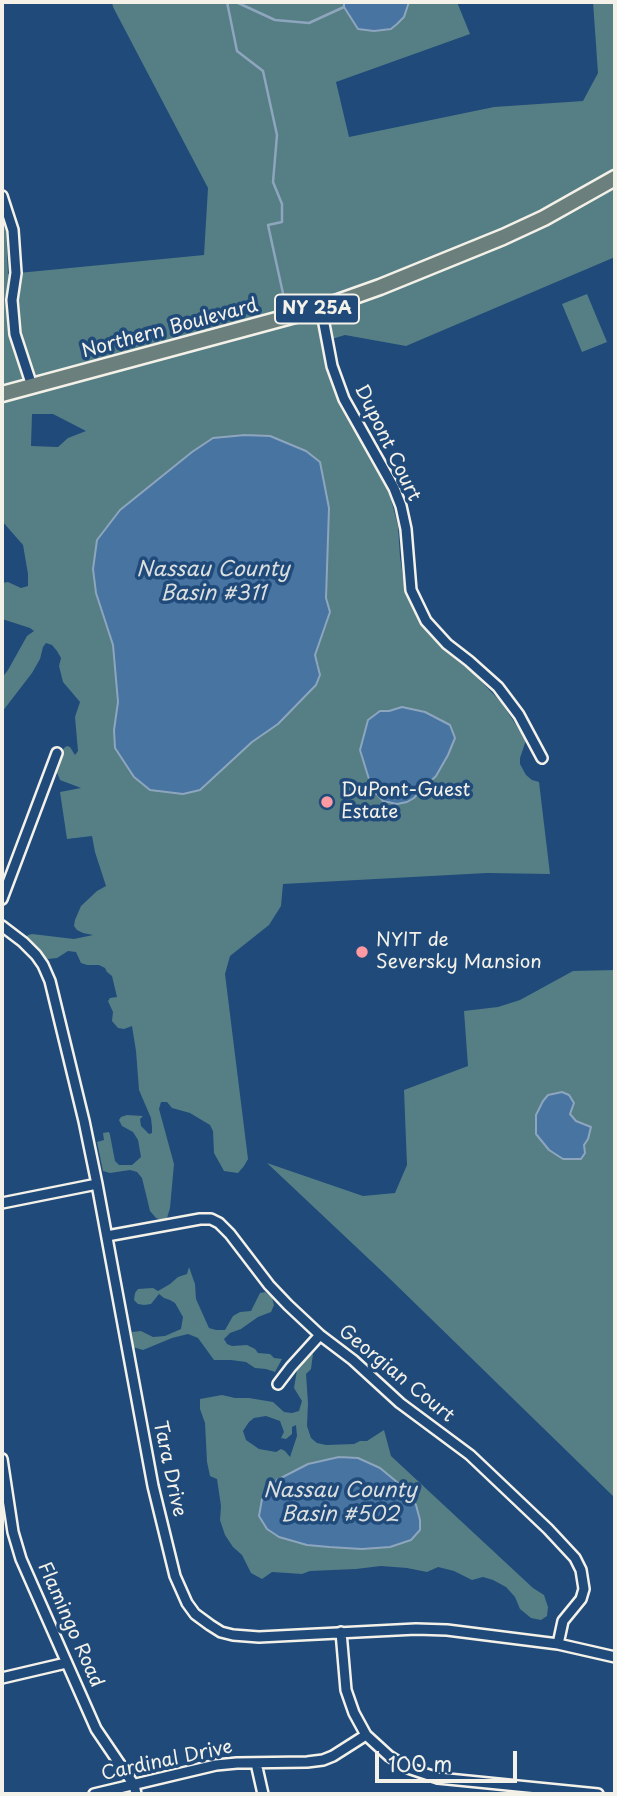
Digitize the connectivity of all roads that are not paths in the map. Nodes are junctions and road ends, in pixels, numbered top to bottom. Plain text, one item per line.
1 (615, 178) edge
2 (2, 196) edge
3 (321, 307) junction
4 (32, 386) junction
5 (2, 394) edge
6 (57, 753) dead end
7 (542, 758) dead end
8 (2, 899) edge
9 (2, 926) edge
10 (97, 1184) junction
11 (2, 1203) edge
12 (107, 1237) junction
13 (320, 1335) junction
14 (278, 1384) dead end
15 (2, 1459) edge
16 (341, 1632) junction
17 (558, 1644) junction
18 (615, 1657) edge
19 (66, 1663) junction
20 (2, 1678) edge
21 (366, 1735) junction
22 (256, 1763) junction
23 (135, 1790) edge
24 (94, 1794) edge
25 (263, 1794) edge
26 (598, 1794) edge

1 - 3 main road, Northern Boulevard / NY 25A
2 - 4 street
3 - 4 main road, Northern Boulevard / NY 25A
3 - 7 street, Dupont Court
4 - 5 main road, Northern Boulevard / NY 25A
6 - 8 street
9 - 10 street, Tara Drive
10 - 11 street
10 - 12 street, Tara Drive
12 - 13 street, Georgian Court
12 - 16 street, Tara Drive
13 - 14 street
13 - 17 street, Georgian Court
15 - 19 street, Flamingo Road
16 - 17 street, Tara Drive
16 - 21 street
17 - 18 street, Tara Drive
19 - 20 street
19 - 23 street, Flamingo Road
21 - 22 street, Cardinal Drive
21 - 26 street
22 - 23 street, Cardinal Drive
22 - 25 street
23 - 24 street, Cardinal Drive

